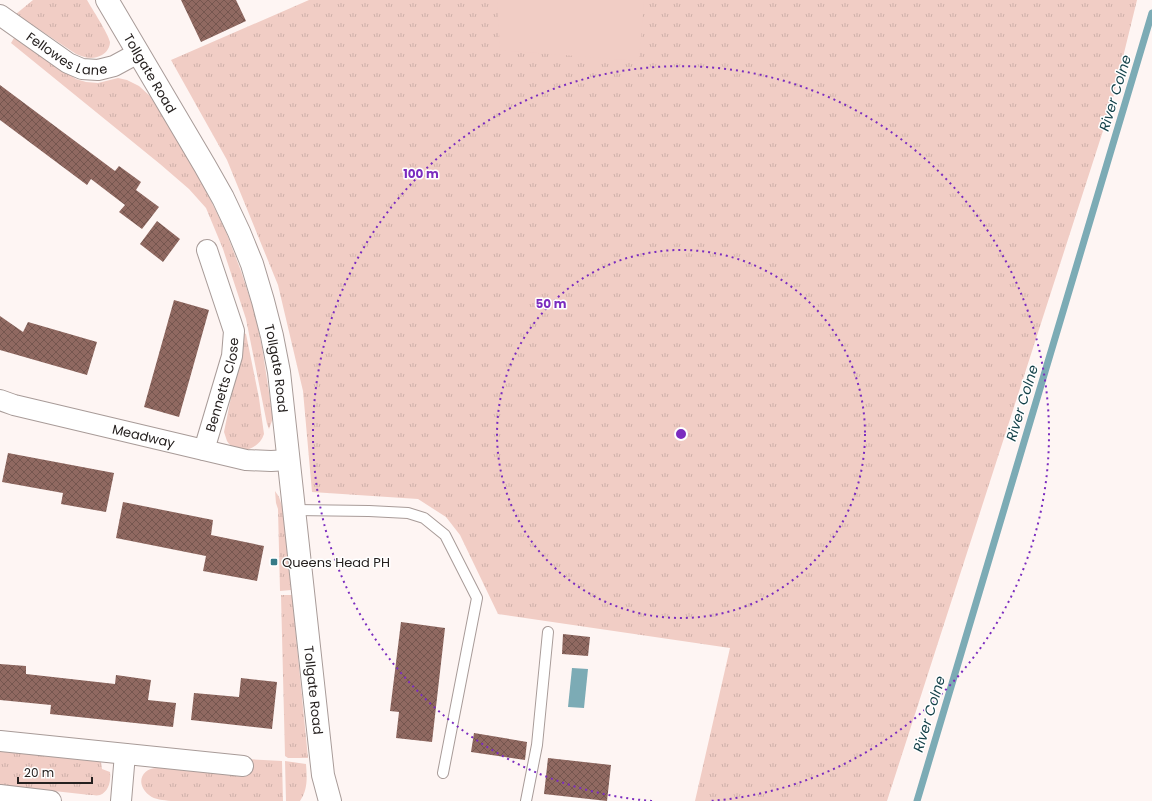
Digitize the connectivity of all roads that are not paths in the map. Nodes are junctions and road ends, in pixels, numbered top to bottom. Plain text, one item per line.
1 (107, 0) edge
2 (0, 15) edge
3 (138, 53) junction
4 (207, 250) dead end
5 (0, 400) edge
6 (204, 450) junction
7 (289, 460) junction
8 (295, 510) junction
9 (548, 632) dead end
10 (0, 741) edge
11 (125, 754) junction
12 (243, 766) dead end
13 (443, 773) dead end
14 (323, 774) junction
15 (0, 795) edge
16 (51, 801) edge
17 (121, 801) edge
18 (317, 801) edge
19 (330, 801) edge
20 (526, 801) edge

1 - 3 street, Tollgate Road
2 - 3 street, Fellowes Lane
3 - 7 street, Tollgate Road
4 - 6 street, Bennetts Close
5 - 6 street, Meadway
6 - 7 street, Meadway
7 - 8 street, Tollgate Road
8 - 13 lane
8 - 14 street, Tollgate Road
9 - 20 lane
10 - 11 street
11 - 12 street
11 - 17 street
14 - 18 street, Tollgate Road
14 - 19 street, Tollgate Road
15 - 16 street

